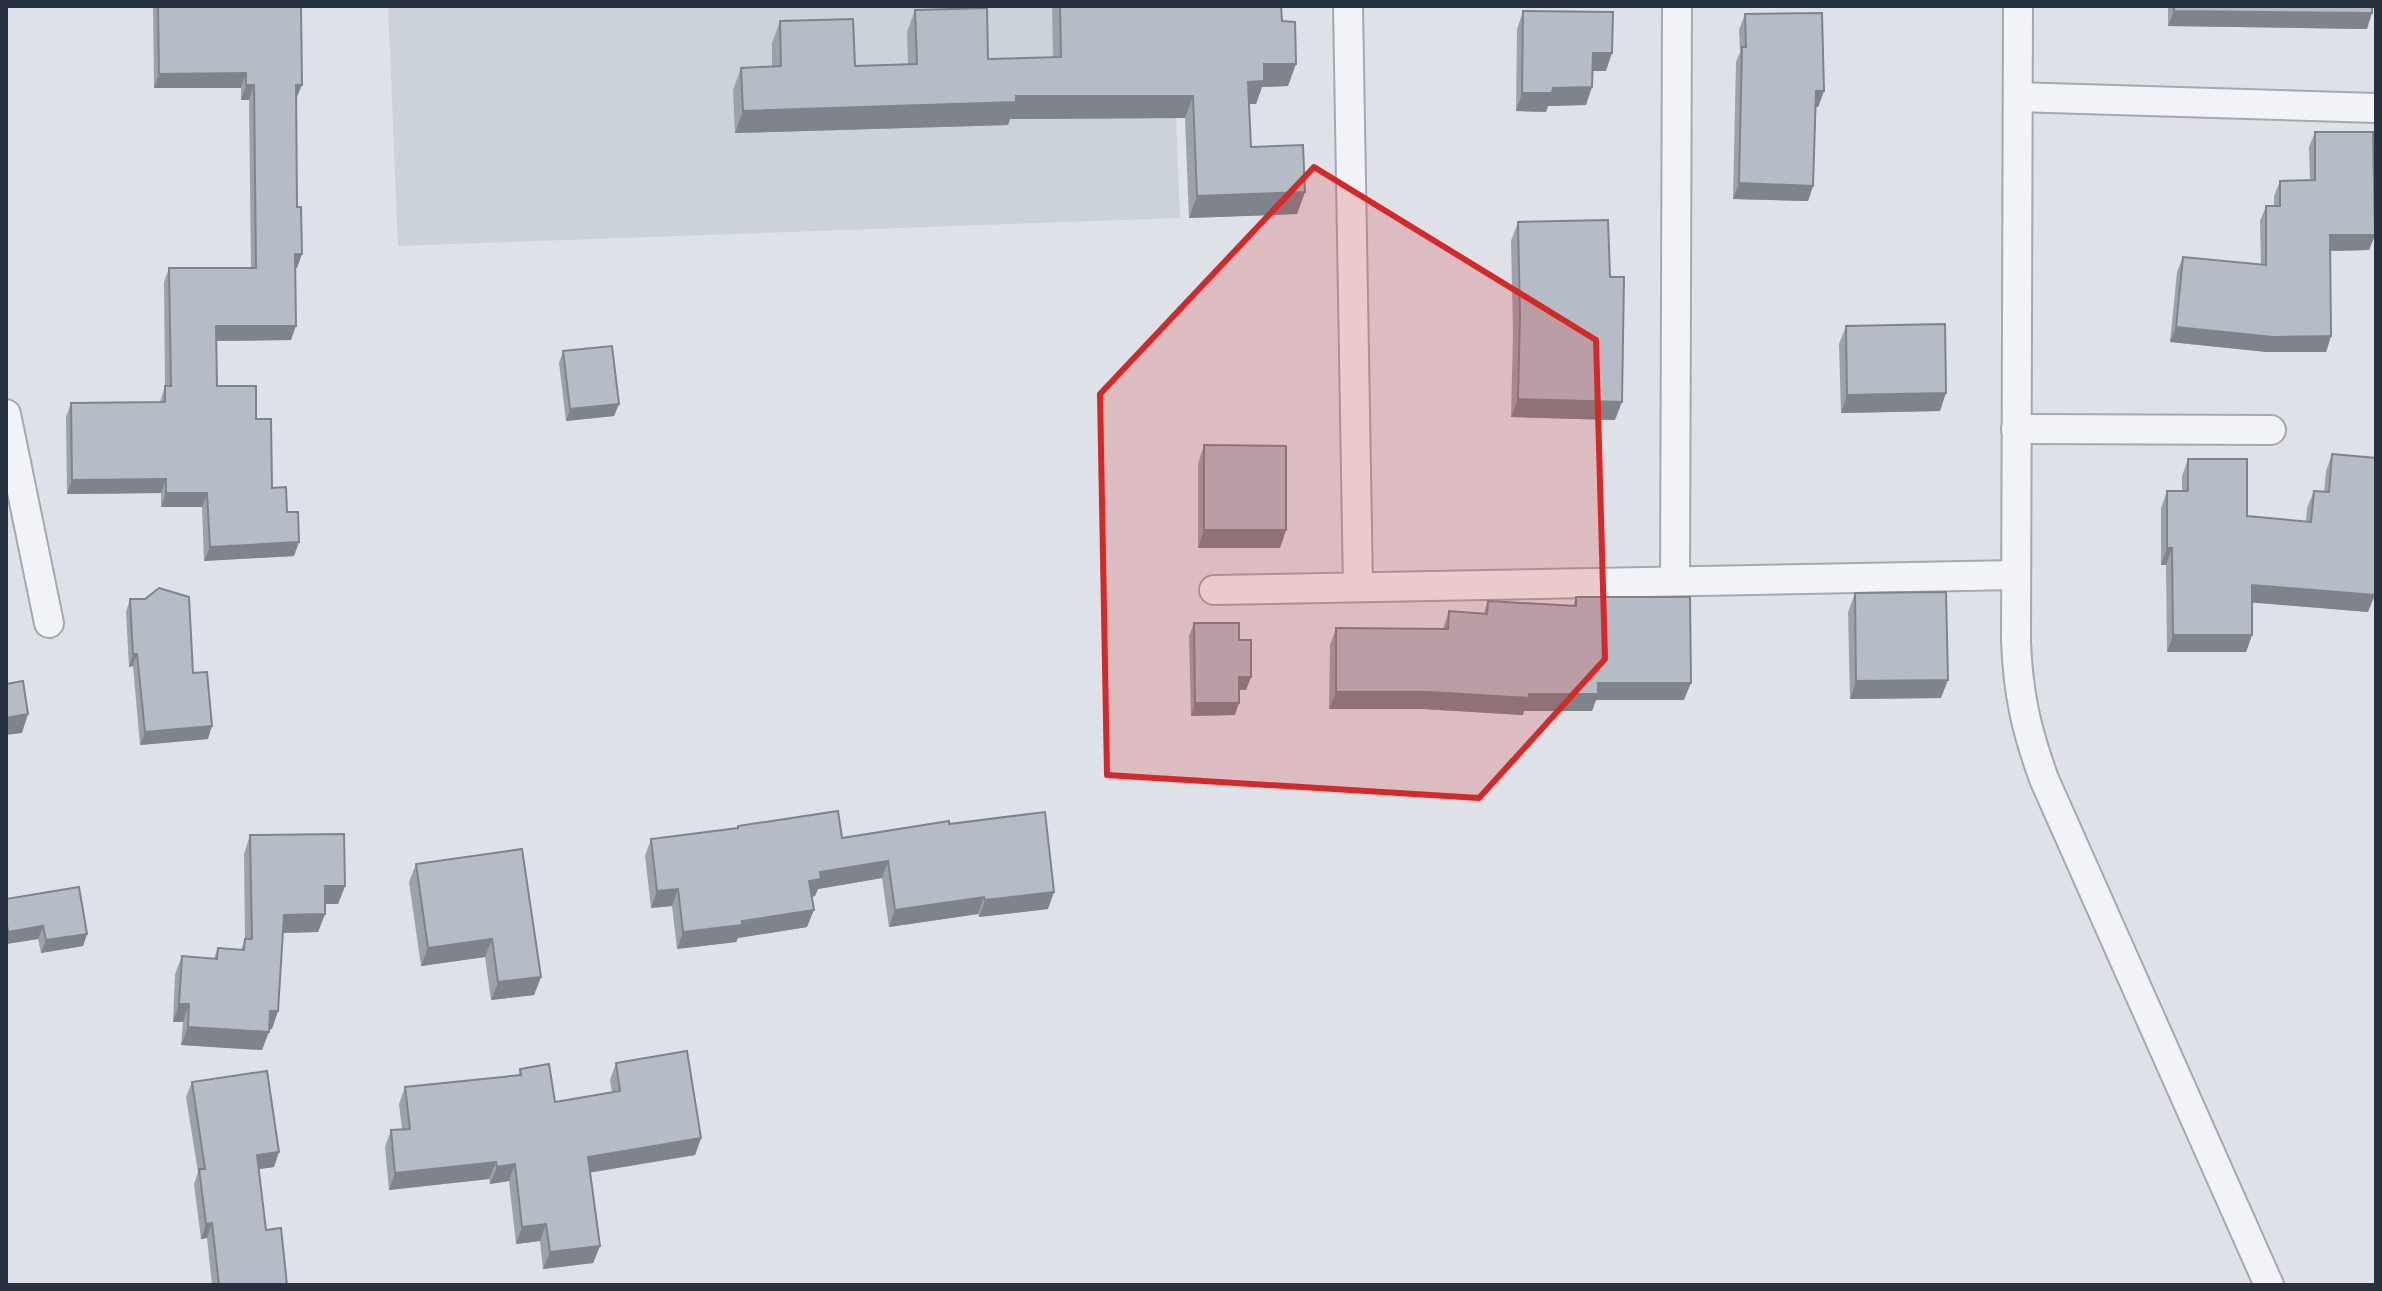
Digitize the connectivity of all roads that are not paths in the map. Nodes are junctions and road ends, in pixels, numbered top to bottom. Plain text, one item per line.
1 (1348, 6) edge
2 (1677, 6) edge
3 (2018, 6) edge
4 (2018, 97) junction
5 (2376, 108) edge
6 (6, 414) edge
7 (2016, 429) junction
8 (2271, 430) dead end
9 (2016, 575) junction
10 (1675, 581) junction
11 (1358, 587) junction
12 (1214, 590) dead end
13 (49, 623) dead end
14 (2269, 1285) edge

1 - 11 street
2 - 10 street
3 - 4 street
4 - 5 street
4 - 7 street
6 - 13 street
7 - 8 street
7 - 9 street
9 - 10 street
9 - 14 street
10 - 11 street
11 - 12 street

